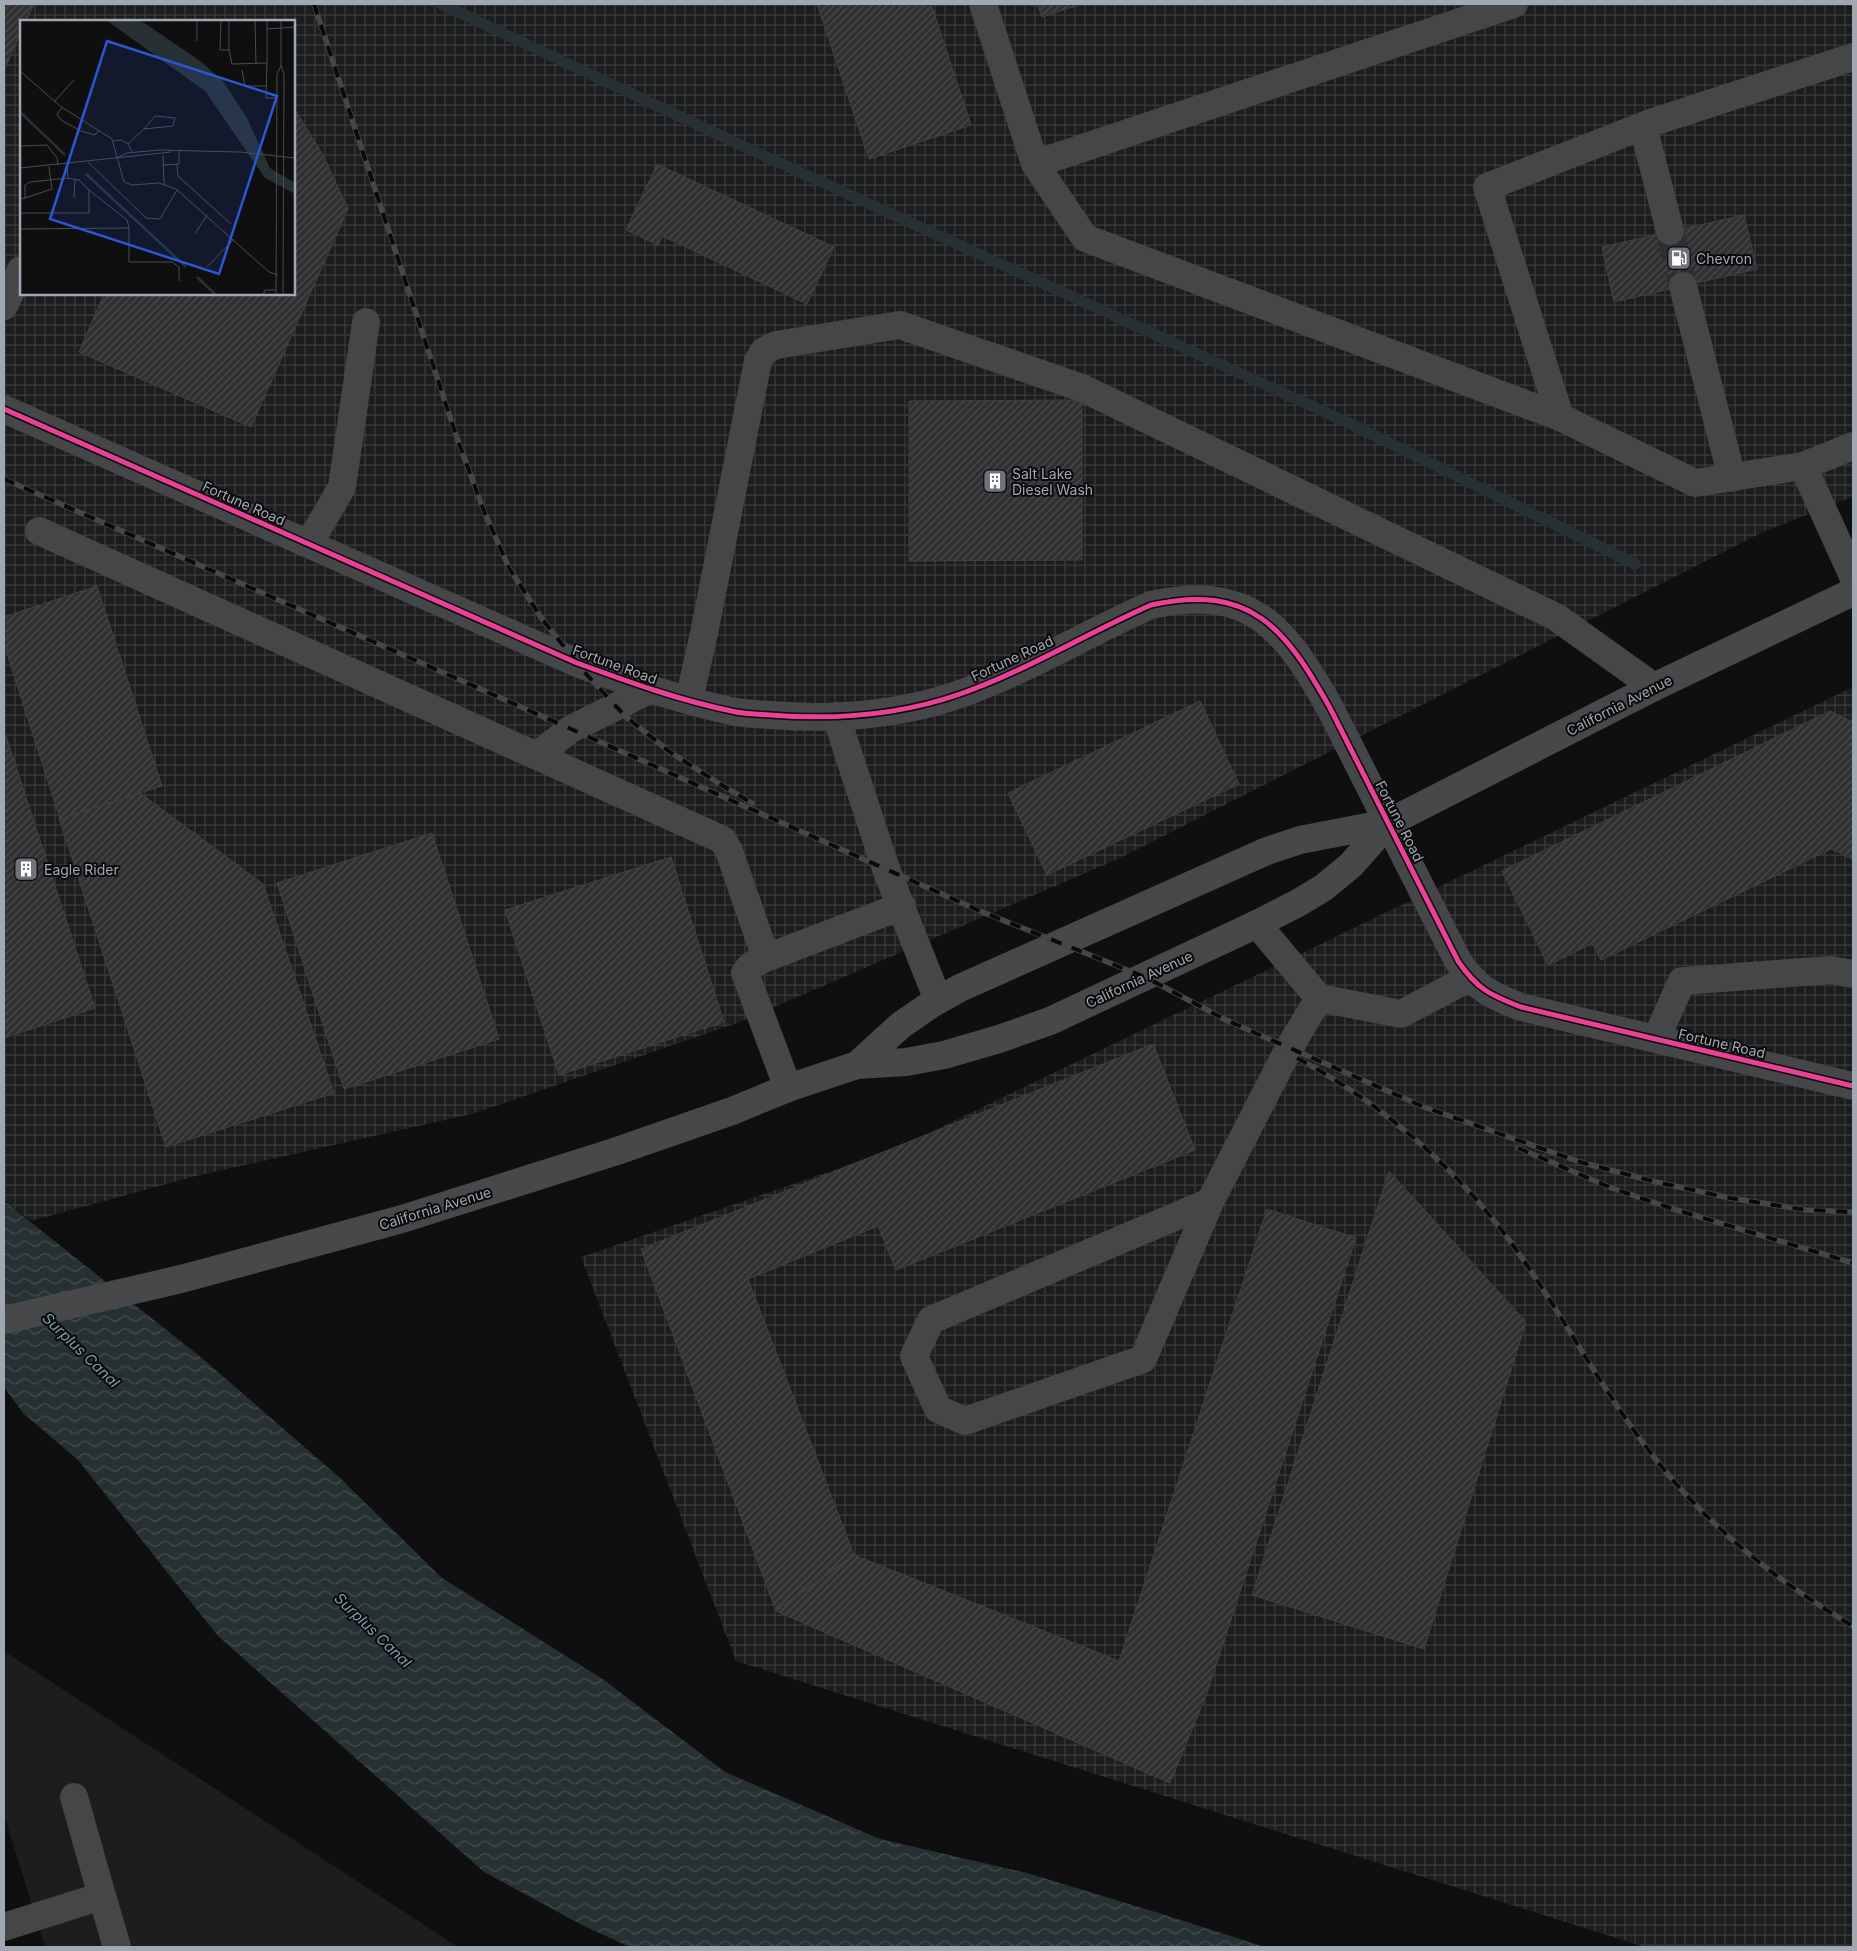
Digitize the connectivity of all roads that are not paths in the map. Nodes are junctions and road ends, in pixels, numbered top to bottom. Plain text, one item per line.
1 (983, 4) edge
2 (1514, 4) edge
3 (1853, 57) edge
4 (1642, 126) junction
5 (1035, 164) junction
6 (1670, 231) tunnel mouth
7 (20, 272) edge
8 (1683, 286) tunnel mouth
9 (4, 306) edge
10 (366, 322) dead end
11 (4, 409) edge
12 (1560, 417) junction
13 (1853, 446) edge
14 (1803, 466) junction
15 (1732, 478) junction
16 (38, 531) dead end
17 (309, 544) junction
18 (1853, 576) edge
19 (1853, 592) edge
20 (1654, 686) junction
21 (651, 690) junction
22 (689, 700) junction
23 (836, 716) junction
24 (537, 755) junction
25 (1388, 822) junction
26 (902, 906) junction
27 (1258, 924) junction
28 (766, 958) junction
29 (1853, 974) edge
30 (1469, 978) junction
31 (1319, 998) junction
32 (938, 1000) junction
33 (1656, 1040) junction
34 (857, 1065) junction
35 (1853, 1086) edge
36 (788, 1088) junction
37 (1210, 1202) junction
38 (4, 1320) edge
39 (74, 1797) dead end
40 (102, 1896) junction
41 (4, 1927) edge
42 (117, 1947) edge

1 - 5 street
2 - 5 street
3 - 4 street
4 - 6 street
4 - 12 street
5 - 12 street
7 - 9 street
8 - 15 street
10 - 17 street
11 - 17 street, Fortune Road
12 - 15 street
13 - 14 street
14 - 15 street
14 - 18 street
16 - 24 street
17 - 21 street, Fortune Road
19 - 20 main road, California Avenue
20 - 22 street
20 - 25 main road, California Avenue
21 - 22 street, Fortune Road
21 - 24 street
22 - 23 street, Fortune Road
23 - 25 street, Fortune Road
23 - 26 street
24 - 28 street
25 - 27 main road, California Avenue
25 - 30 street, Fortune Road
25 - 32 main road, California Avenue
26 - 28 street
26 - 32 street
27 - 31 street
27 - 34 main road, California Avenue
28 - 36 street
29 - 33 street
30 - 31 street
30 - 33 street, Fortune Road
31 - 37 street
32 - 34 main road, California Avenue
33 - 35 street, Fortune Road
34 - 36 main road, California Avenue
36 - 38 main road, California Avenue
37 - 37 street
39 - 40 street
40 - 41 street
40 - 42 street

